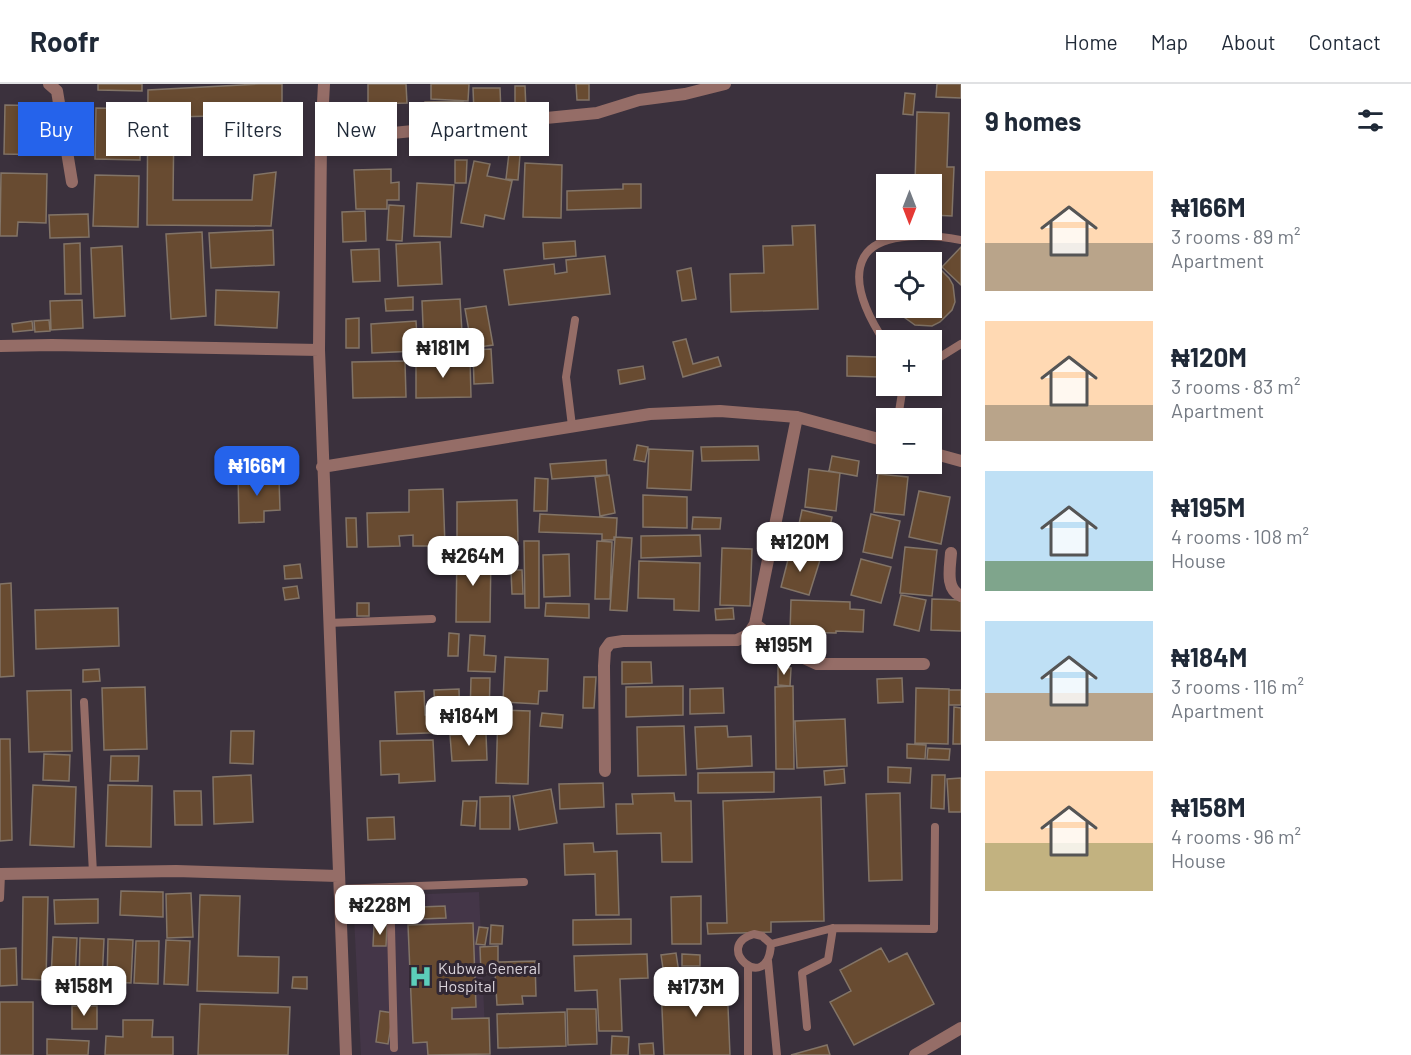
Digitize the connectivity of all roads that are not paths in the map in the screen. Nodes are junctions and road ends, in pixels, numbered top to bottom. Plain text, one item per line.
1 (49, 84) edge
2 (324, 84) edge
3 (725, 84) edge
4 (323, 102) edge
5 (397, 133) edge
6 (321, 156) edge
7 (72, 182) dead end
8 (961, 240) edge
9 (575, 320) dead end
10 (877, 330) edge
11 (961, 344) edge
12 (0, 346) edge
13 (319, 350) junction
14 (942, 356) edge
15 (798, 417) junction
16 (572, 426) junction
17 (876, 438) edge
18 (942, 456) edge
19 (961, 461) edge
20 (322, 467) junction
21 (951, 553) dead end
22 (961, 596) edge
23 (432, 619) dead end
24 (328, 623) junction
25 (755, 624) junction
26 (924, 664) dead end
27 (84, 702) dead end
28 (605, 771) dead end
29 (935, 827) dead end
30 (93, 873) junction
31 (0, 874) edge
32 (338, 876) junction
33 (524, 882) dead end
34 (390, 887) junction
35 (339, 889) junction
36 (0, 897) edge
37 (833, 928) junction
38 (771, 944) junction
39 (768, 961) junction
40 (748, 966) junction
41 (807, 1027) dead end
42 (961, 1028) edge
43 (394, 1048) dead end
44 (922, 1053) edge
45 (346, 1055) edge
46 (748, 1055) edge
47 (777, 1055) edge

1 - 7 street
2 - 4 street
3 - 5 street
6 - 13 street
8 - 10 lane
9 - 16 lane
11 - 14 lane
12 - 13 street
13 - 20 street
15 - 16 street
15 - 17 street
15 - 25 street
16 - 20 street
18 - 19 street
20 - 24 street
21 - 22 street
23 - 24 lane
24 - 32 street
25 - 26 street
25 - 28 street
27 - 30 lane
29 - 37 lane
30 - 31 street
30 - 32 street
31 - 36 lane
32 - 35 street
33 - 34 lane
34 - 35 lane
34 - 43 lane
35 - 45 street
37 - 38 lane
37 - 41 lane
38 - 39 lane
38 - 40 lane
39 - 40 lane
39 - 47 lane
40 - 46 lane
42 - 44 street

